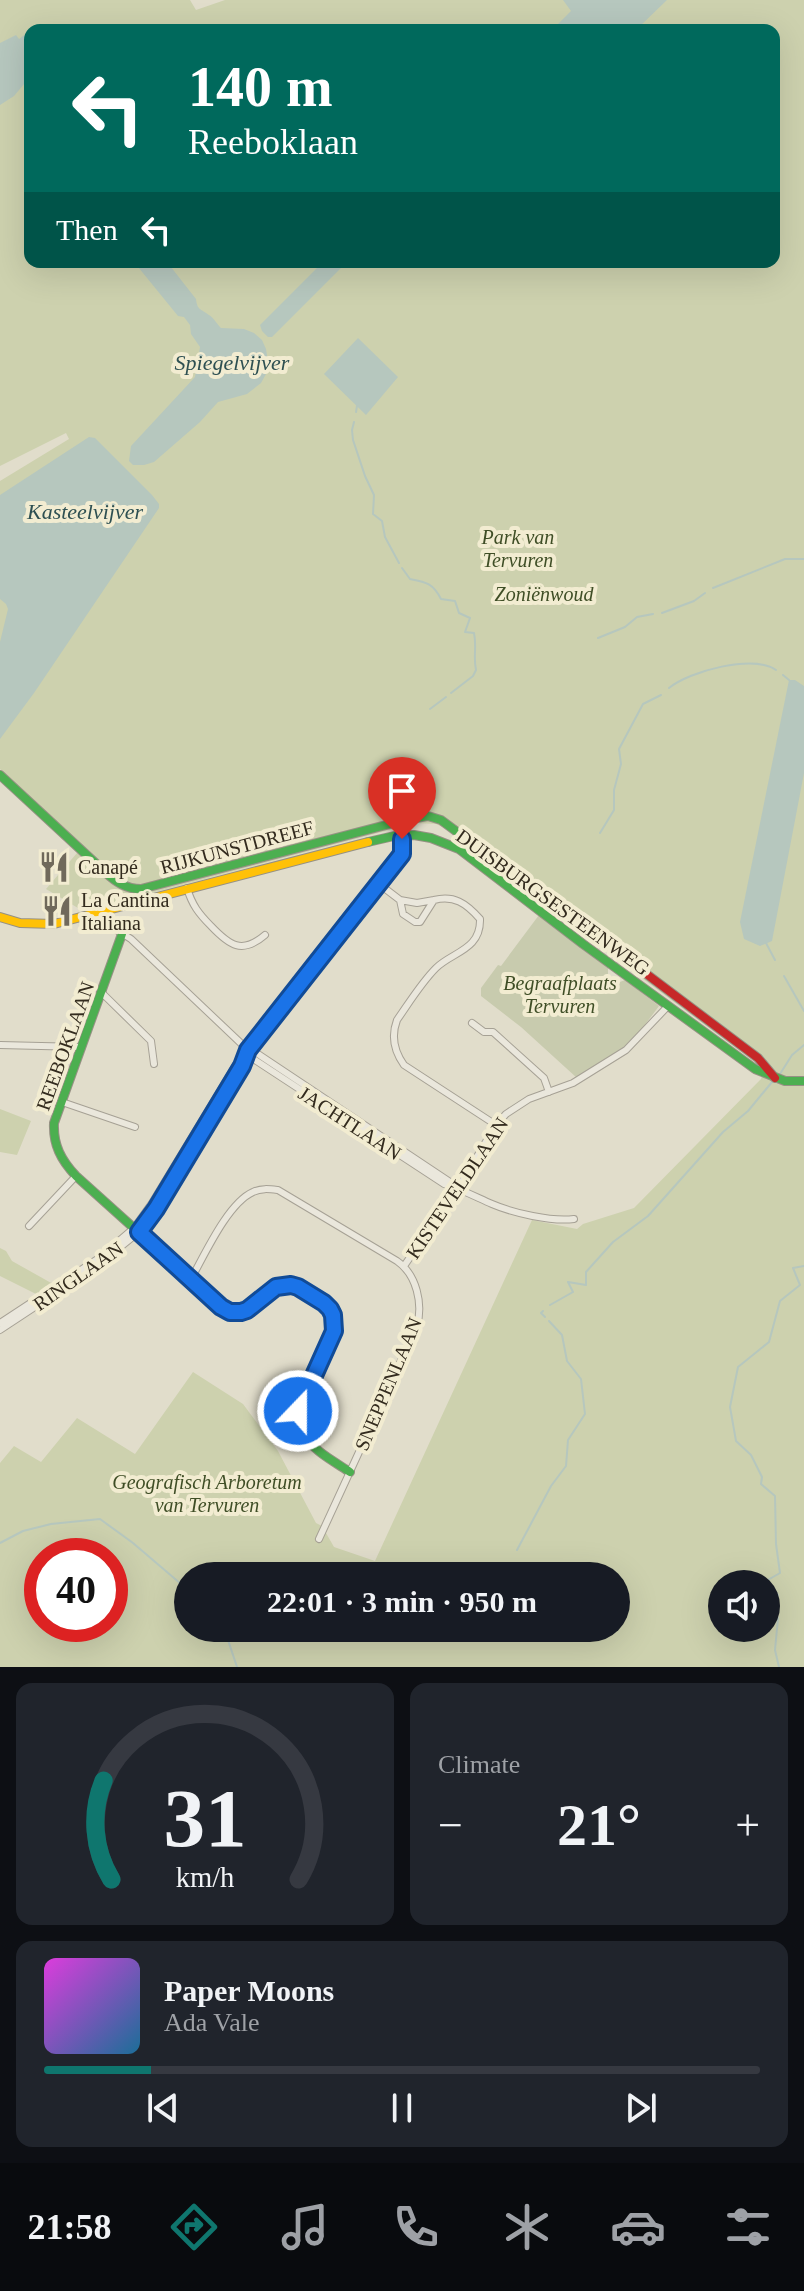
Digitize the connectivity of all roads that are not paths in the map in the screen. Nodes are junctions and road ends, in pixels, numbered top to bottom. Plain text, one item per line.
1 (0, 775) edge
2 (402, 834) junction
3 (379, 884) junction
4 (187, 888) junction
5 (400, 900) junction
6 (434, 900) junction
7 (108, 910) junction
8 (0, 917) edge
9 (122, 934) junction
10 (265, 935) dead end
11 (102, 993) junction
12 (668, 1006) junction
13 (472, 1023) dead end
14 (0, 1045) edge
15 (82, 1047) junction
16 (248, 1050) junction
17 (154, 1064) dead end
18 (775, 1078) junction
19 (804, 1081) edge
20 (549, 1092) junction
21 (62, 1102) junction
22 (496, 1125) junction
23 (135, 1127) dead end
24 (76, 1176) junction
25 (458, 1188) junction
26 (574, 1219) dead end
27 (29, 1226) dead end
28 (136, 1230) junction
29 (404, 1266) junction
30 (191, 1279) junction
31 (0, 1323) edge
32 (0, 1330) edge
33 (350, 1472) junction
34 (319, 1539) dead end

1 - 18 street, RIJKUNSTDREEF
2 - 3 street, RINGLAAN
2 - 4 street, DUISBURGSESTEENWEG
2 - 12 street, DUISBURGSESTEENWEG
3 - 5 street
3 - 16 street, RINGLAAN
4 - 7 street, DUISBURGSESTEENWEG
4 - 10 street
5 - 6 street
5 - 6 street
6 - 22 street
7 - 8 street, DUISBURGSESTEENWEG
7 - 9 street, JACHTLAAN
9 - 11 street, REEBOKLAAN
9 - 16 street, JACHTLAAN
11 - 15 street, REEBOKLAAN
11 - 17 street
12 - 18 street, DUISBURGSESTEENWEG
12 - 20 street, KISTEVELDLAAN
13 - 20 street
14 - 15 street
15 - 21 street, REEBOKLAAN
16 - 25 street, JACHTLAAN
16 - 28 street, RINGLAAN
18 - 19 street, DUISBURGSESTEENWEG
20 - 22 street, KISTEVELDLAAN
21 - 23 street
21 - 24 street, REEBOKLAAN
22 - 25 street, KISTEVELDLAAN
24 - 27 street
24 - 28 street, REEBOKLAAN
25 - 26 street, JACHTLAAN
25 - 29 street, KISTEVELDLAAN
28 - 30 street, REEBOKLAAN
28 - 31 street, RINGLAAN
28 - 32 street, RINGLAAN
29 - 30 street
29 - 33 street, SNEPPENLAAN
30 - 33 street, REEBOKLAAN
33 - 34 street, SNEPPENLAAN

